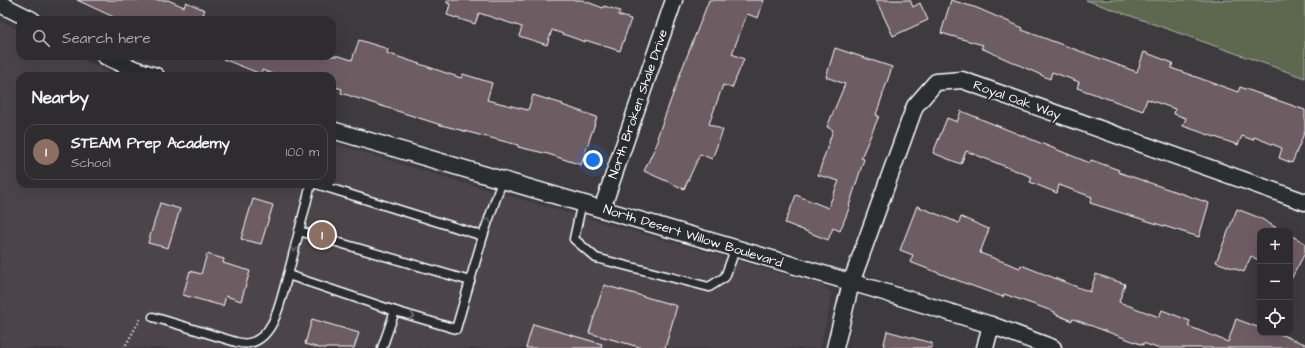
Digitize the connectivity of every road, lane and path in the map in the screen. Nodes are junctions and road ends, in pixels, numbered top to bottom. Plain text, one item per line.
1 (674, 0) edge
2 (0, 4) edge
3 (24, 16) edge
4 (114, 60) edge
5 (143, 72) edge
6 (336, 131) edge
7 (502, 181) junction
8 (310, 188) edge
9 (329, 188) edge
10 (582, 202) junction
11 (1305, 202) edge
12 (602, 209) junction
13 (299, 230) junction
14 (483, 236) junction
15 (735, 250) junction
16 (288, 275) junction
17 (470, 281) junction
18 (851, 283) junction
19 (395, 311) junction
20 (153, 317) joint
21 (991, 325) junction
22 (124, 348) edge
23 (382, 348) edge
24 (835, 348) edge
25 (985, 348) edge
26 (1053, 348) edge

1 - 12 street, North Broken Shale Drive
2 - 3 street
4 - 5 street
6 - 7 street, North Desert Willow Boulevard
7 - 10 street, North Desert Willow Boulevard
14 -> 7 lane
8 - 13 lane
9 - 14 lane
10 - 12 street, North Desert Willow Boulevard
10 - 15 lane
11 - 18 street, Royal Oak Way
12 - 15 street, North Desert Willow Boulevard
13 -> 16 lane
13 - 17 lane
14 - 17 lane
15 - 18 street, North Desert Willow Boulevard
16 - 19 lane
16 - 20 lane
19 -> 17 lane
18 - 21 street, North Desert Willow Boulevard
18 - 24 street, Royal Oak Way
19 - 23 lane
20 - 22 path
21 - 25 street
21 - 26 street, North Desert Willow Boulevard

